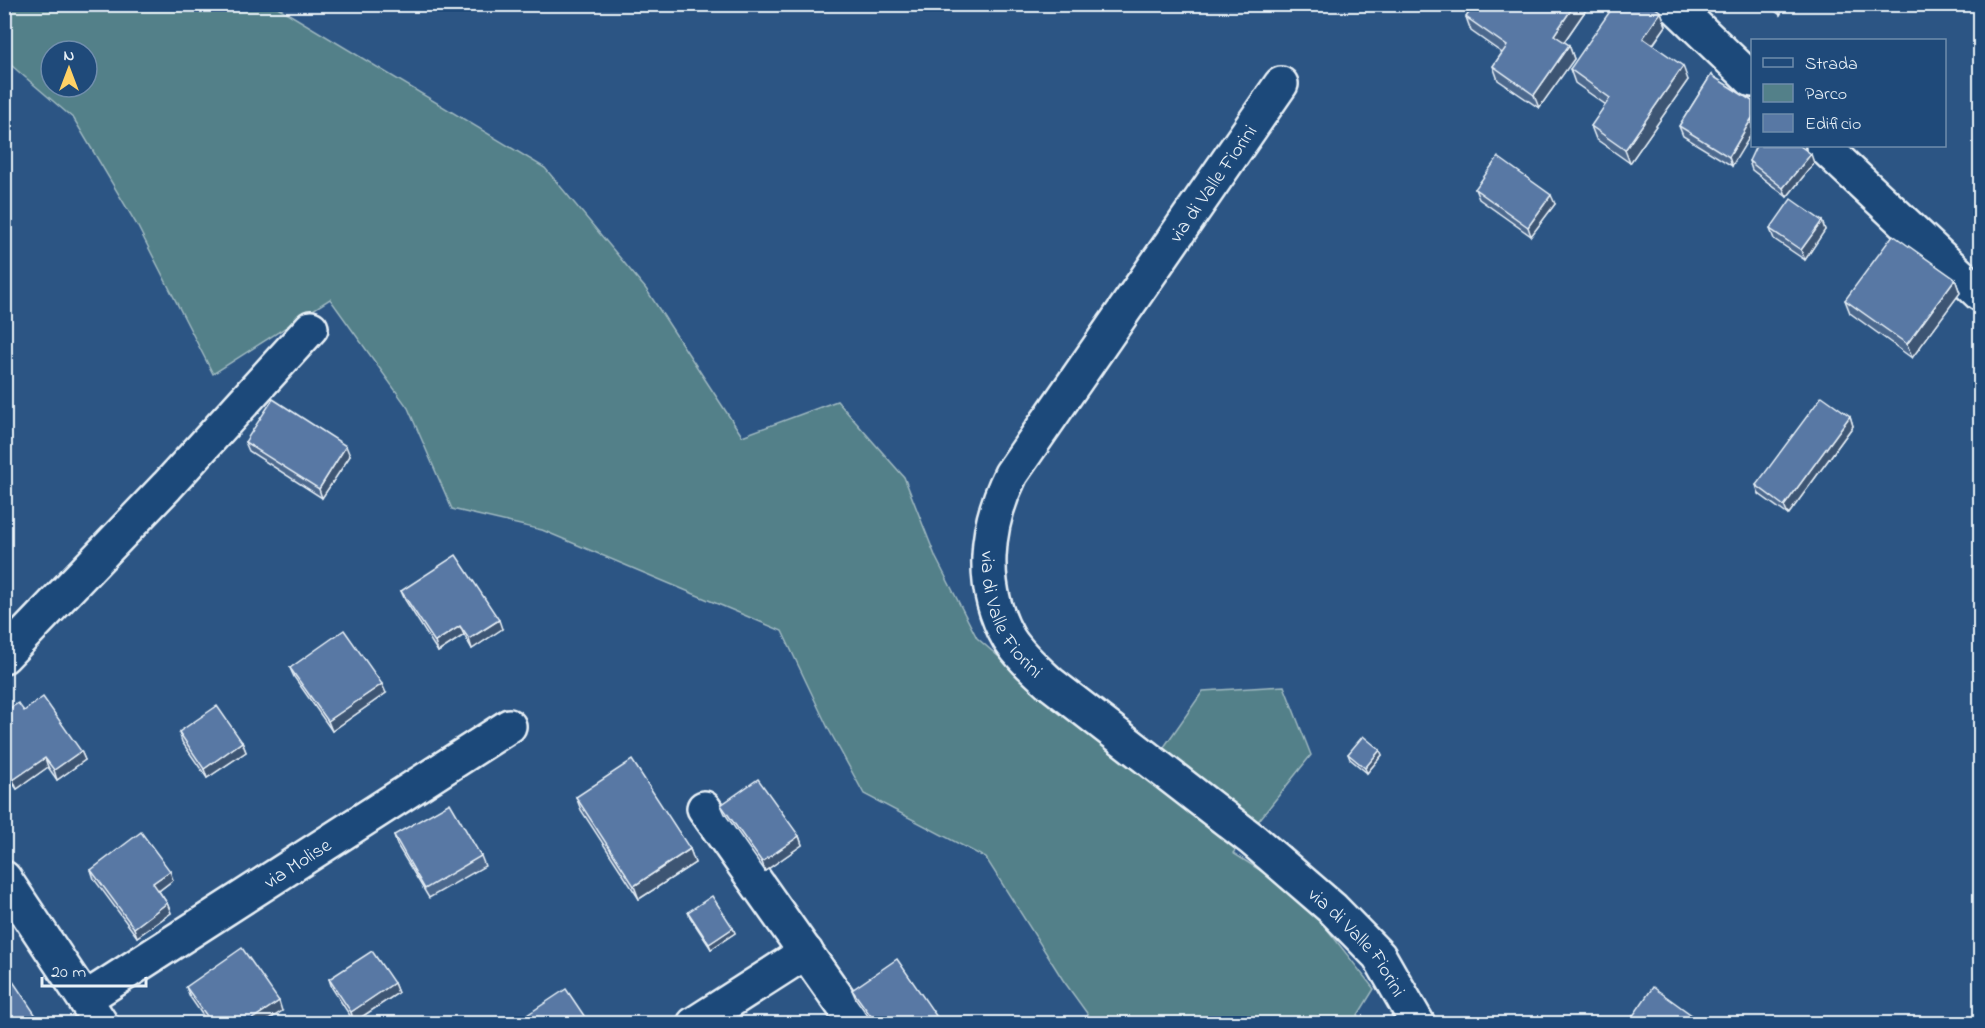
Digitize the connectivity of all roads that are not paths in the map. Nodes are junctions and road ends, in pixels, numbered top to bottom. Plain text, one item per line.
1 (1673, 4) edge
2 (1751, 79) edge
3 (1281, 84) dead end
4 (1823, 147) edge
5 (1980, 294) edge
6 (310, 328) dead end
7 (4, 656) edge
8 (509, 726) dead end
9 (704, 808) dead end
10 (4, 878) edge
11 (806, 952) junction
12 (93, 1011) edge
13 (694, 1023) edge
14 (856, 1023) edge
15 (1418, 1023) edge

1 - 2 street
3 - 15 street, via di Valle Fiorini
4 - 5 street
6 - 7 street
8 - 12 street, via Molise
9 - 11 street
10 - 12 street
11 - 13 street
11 - 14 street

